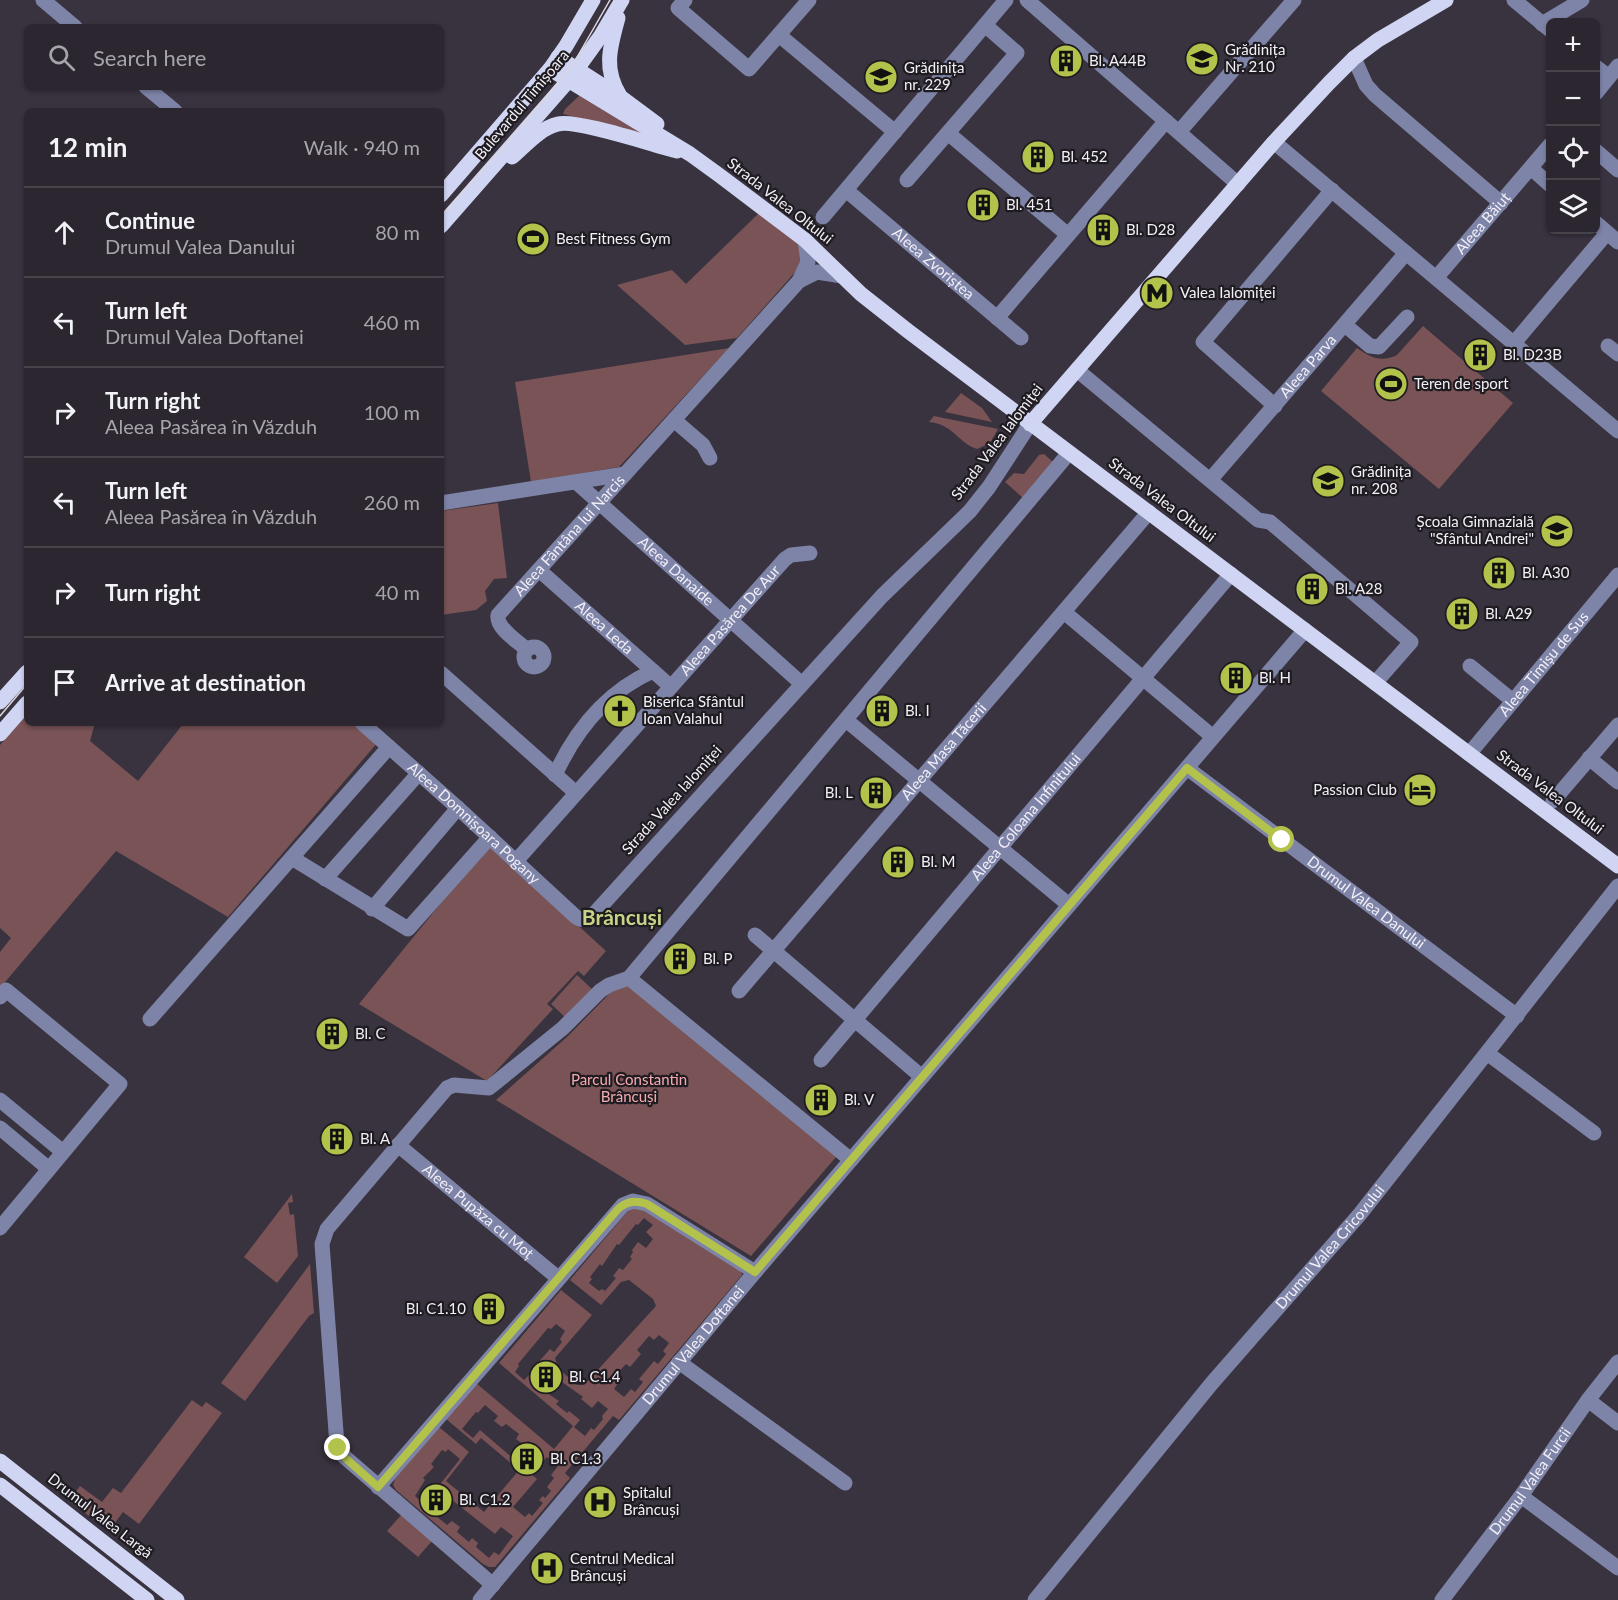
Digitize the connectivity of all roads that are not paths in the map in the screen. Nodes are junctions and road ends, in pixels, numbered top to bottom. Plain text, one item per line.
1 (43, 0) edge
2 (593, 0) edge
3 (623, 0) edge
4 (685, 0) edge
5 (809, 0) edge
6 (1006, 0) edge
7 (1027, 0) edge
8 (1294, 0) edge
9 (1446, 0) edge
10 (1514, 0) edge
11 (1582, 0) edge
12 (1558, 18) edge
13 (71, 24) edge
14 (984, 25) junction
15 (1546, 27) edge
16 (779, 35) junction
17 (1354, 58) junction
18 (554, 63) junction
19 (1613, 72) edge
20 (573, 75) junction
21 (1600, 88) edge
22 (150, 90) edge
23 (622, 98) junction
24 (171, 108) edge
25 (1166, 121) junction
26 (501, 126) junction
27 (895, 132) junction
28 (1179, 132) junction
29 (948, 133) junction
30 (518, 139) junction
31 (1274, 142) junction
32 (1546, 151) edge
33 (690, 154) junction
34 (1600, 154) edge
35 (1531, 168) junction
36 (1618, 170) edge
37 (908, 180) dead end
38 (1546, 181) edge
39 (1238, 184) junction
40 (846, 190) junction
41 (1332, 190) junction
42 (444, 192) edge
43 (471, 192) junction
44 (1501, 203) junction
45 (824, 217) dead end
46 (444, 223) edge
47 (1607, 232) edge
48 (1068, 235) junction
49 (805, 240) junction
50 (1406, 253) junction
51 (842, 276) junction
52 (1436, 278) junction
53 (799, 281) junction
54 (1407, 317) dead end
55 (997, 318) junction
56 (1345, 325) junction
57 (1021, 338) dead end
58 (1514, 343) junction
59 (1077, 370) junction
60 (1275, 406) junction
61 (674, 420) junction
62 (1030, 423) junction
63 (1618, 431) edge
64 (1069, 453) junction
65 (710, 458) dead end
66 (625, 474) junction
67 (1210, 480) junction
68 (576, 482) junction
69 (444, 503) edge
70 (600, 503) junction
71 (1149, 512) junction
72 (810, 553) dead end
73 (539, 570) junction
74 (1231, 574) junction
75 (1618, 575) edge
76 (1064, 612) junction
77 (730, 620) junction
78 (1305, 630) junction
79 (528, 650) dead end
80 (1470, 666) dead end
81 (653, 671) junction
82 (24, 675) edge
83 (444, 676) edge
84 (1143, 678) junction
85 (1375, 683) junction
86 (802, 684) junction
87 (670, 687) junction
88 (1513, 701) junction
89 (0, 702) edge
90 (24, 706) edge
91 (846, 720) junction
92 (1618, 725) edge
93 (365, 726) edge
94 (0, 734) edge
95 (1213, 737) junction
96 (389, 747) junction
97 (1469, 754) junction
98 (1589, 758) junction
99 (1187, 768) junction
100 (419, 773) junction
101 (555, 775) junction
102 (920, 781) junction
103 (1618, 782) edge
104 (576, 793) junction
105 (1553, 801) dead end
106 (458, 808) junction
107 (490, 837) junction
108 (1000, 848) junction
109 (292, 858) junction
110 (516, 861) junction
111 (1618, 866) edge
112 (325, 879) junction
113 (1618, 886) edge
114 (1069, 905) junction
115 (372, 909) junction
116 (587, 919) joint
117 (755, 935) dead end
118 (774, 951) junction
119 (629, 978) junction
120 (740, 991) dead end
121 (0, 997) edge
122 (1517, 1016) junction
123 (150, 1019) dead end
124 (854, 1021) junction
125 (1487, 1053) junction
126 (821, 1060) dead end
127 (922, 1077) junction
128 (0, 1100) edge
129 (0, 1128) edge
130 (1594, 1133) dead end
131 (398, 1145) junction
132 (63, 1152) junction
133 (851, 1160) junction
134 (49, 1169) junction
135 (6, 1209) edge
136 (0, 1228) edge
137 (755, 1272) junction
138 (558, 1278) junction
139 (679, 1362) junction
140 (1618, 1362) edge
141 (1588, 1400) junction
142 (1618, 1423) edge
143 (0, 1461) edge
144 (845, 1483) dead end
145 (0, 1485) edge
146 (378, 1487) junction
147 (1521, 1496) junction
148 (93, 1534) junction
149 (109, 1547) junction
150 (82, 1549) junction
151 (98, 1561) junction
152 (1618, 1568) edge
153 (493, 1585) junction
154 (147, 1600) edge
155 (177, 1600) edge
156 (480, 1600) edge
157 (1035, 1600) edge
158 (1442, 1600) edge

1 - 13 street
2 - 18 main road, Bulevardul Timișoara
3 - 20 main road, Bulevardul Timișoara
3 - 23 main road
4 - 16 street
5 - 16 street
6 - 14 street
7 - 25 street
8 - 28 street
9 - 17 main road, Strada Valea Ialomiței
10 - 15 street
11 - 12 street
14 - 27 street
14 - 29 street
16 - 27 street
17 - 31 main road, Strada Valea Ialomiței
17 - 44 street
18 - 20 main road, Strada Valea Oltului
18 - 26 main road, Bulevardul Timișoara
19 - 21 street
20 - 23 main road, Strada Valea Oltului
20 - 30 main road, Bulevardul Timișoara
20 - 33 main road, Strada Valea Oltului
22 - 24 street
23 - 33 main road, Strada Valea Oltului
25 - 28 street
25 - 48 street
26 - 30 main road
26 - 42 main road, Bulevardul Timișoara
27 - 40 street
28 - 39 street
29 - 37 street
29 - 48 street
30 - 43 main road, Bulevardul Timișoara
31 - 39 main road, Strada Valea Ialomiței
31 - 41 street
32 - 35 street, Aleea Băiuț
33 - 43 main road
33 - 49 main road, Strada Valea Oltului
34 - 36 street
35 - 38 street
35 - 44 street, Aleea Băiuț
39 - 59 main road, Strada Valea Ialomiței
40 - 45 street
40 - 55 street, Aleea Zvoriștea
41 - 50 street
41 - 60 street
43 - 46 main road, Bulevardul Timișoara
44 - 52 street, Aleea Băiuț
47 - 58 street
48 - 55 street
49 - 51 main road, Strada Valea Oltului
49 - 53 street, Aleea Fântâna lui Narcis
50 - 52 street
50 - 56 street, Aleea Parva
51 - 53 street
51 - 62 main road, Strada Valea Oltului
52 - 58 street
53 - 61 street, Aleea Fântâna lui Narcis
54 - 56 street
55 - 57 street, Aleea Zvoriștea
56 - 60 street, Aleea Parva
58 - 63 street
59 - 62 main road, Strada Valea Ialomiței
59 - 67 street
60 - 67 street, Aleea Parva
61 - 65 street
61 - 66 street, Aleea Fântâna lui Narcis
62 - 64 main road, Strada Valea Oltului
62 - 86 street, Strada Valea Ialomiței
64 - 71 main road, Strada Valea Oltului
64 - 91 street
66 - 68 street
66 - 70 street, Aleea Fântâna lui Narcis
67 - 85 street
68 - 69 street
68 - 70 street, Aleea Danaide
70 - 73 street, Aleea Fântâna lui Narcis
70 - 77 street, Aleea Danaide
71 - 74 main road, Strada Valea Oltului
71 - 76 street, Aleea Masa Tăcerii
72 - 77 street, Aleea Pasărea De Aur
73 - 79 street, Aleea Fântâna lui Narcis
73 - 81 street, Aleea Leda
74 - 78 main road, Strada Valea Oltului
74 - 84 street, Aleea Coloana Infinitului
75 - 88 street, Aleea Timișu de Sus
76 - 84 street
76 - 102 street, Aleea Masa Tăcerii
77 - 86 street, Aleea Danaide
77 - 87 street, Aleea Pasărea De Aur
78 - 85 main road, Strada Valea Oltului
78 - 95 street, Drumul Valea Doftanei
80 - 88 street
81 - 87 street, Aleea Leda
81 - 101 street
82 - 89 main road
83 - 101 street
84 - 95 street
84 - 108 street, Aleea Coloana Infinitului
85 - 97 main road, Strada Valea Oltului
86 - 116 street, Strada Valea Ialomiței
87 - 104 street, Aleea Pasărea De Aur
88 - 97 street, Aleea Timișu de Sus
90 - 94 main road
91 - 102 street
91 - 119 street
92 - 98 street
93 - 96 street, Aleea Domnișoara Pogany
95 - 99 street, Drumul Valea Doftanei
96 - 100 street, Aleea Domnișoara Pogany
96 - 109 street
97 - 111 main road, Strada Valea Oltului
98 - 103 street
98 - 105 street
99 - 114 street, Drumul Valea Doftanei
99 - 122 street, Drumul Valea Danului
100 - 106 street, Aleea Domnișoara Pogany
100 - 112 street
101 - 104 street
102 - 108 street
102 - 118 street, Aleea Masa Tăcerii
104 - 110 street, Aleea Pasărea De Aur
106 - 107 street, Aleea Domnișoara Pogany
106 - 115 street
107 - 110 street, Aleea Domnișoara Pogany
107 - 115 street
108 - 114 street
108 - 124 street, Aleea Coloana Infinitului
109 - 112 street
109 - 123 street
110 - 116 street, Aleea Domnișoara Pogany
112 - 115 street
113 - 122 street, Drumul Valea Cricovului
114 - 127 street, Drumul Valea Doftanei
117 - 118 street
118 - 120 street, Aleea Masa Tăcerii
118 - 124 street
119 - 131 street
119 - 133 street
121 - 132 street
122 - 125 street, Drumul Valea Cricovului
124 - 126 street, Aleea Coloana Infinitului
124 - 127 street
125 - 130 street
125 - 157 street, Drumul Valea Cricovului
127 - 133 street, Drumul Valea Doftanei
128 - 132 street
129 - 134 street
131 - 138 street, Aleea Pupăza cu Moț
131 - 146 street
132 - 134 street
133 - 137 street, Drumul Valea Doftanei
134 - 135 street
135 - 136 street
137 - 138 street
137 - 139 street, Drumul Valea Doftanei
138 - 146 street
139 - 144 street
139 - 153 street, Drumul Valea Doftanei
140 - 141 street, Drumul Valea Furcii
141 - 142 street
141 - 147 street, Drumul Valea Furcii
143 - 148 main road, Drumul Valea Largă
145 - 150 main road
146 - 153 street
147 - 152 street
147 - 158 street, Drumul Valea Furcii
148 - 149 main road, Drumul Valea Largă
148 - 150 main road
149 - 151 main road
149 - 155 main road, Drumul Valea Largă
150 - 151 main road
151 - 154 main road
153 - 156 street, Drumul Valea Doftanei

